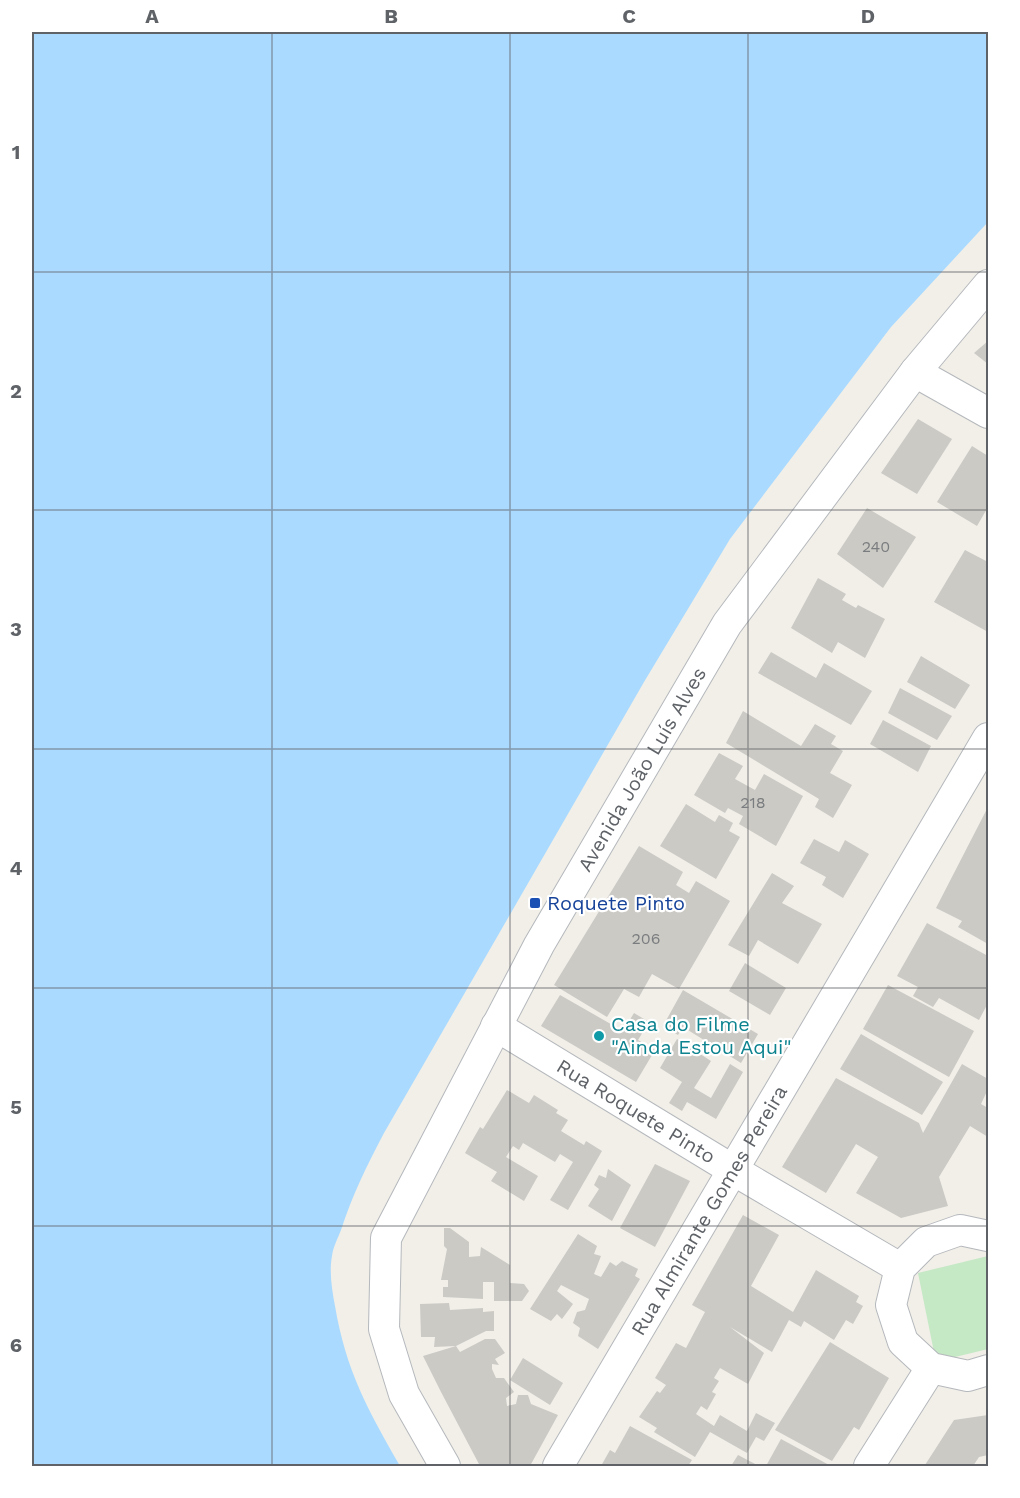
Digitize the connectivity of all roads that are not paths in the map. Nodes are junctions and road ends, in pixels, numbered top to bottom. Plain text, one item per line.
1 (988, 285) edge
2 (915, 372) junction
3 (988, 413) edge
4 (988, 738) edge
5 (496, 1026) junction
6 (733, 1170) junction
7 (988, 1236) edge
8 (900, 1268) junction
9 (931, 1368) junction
10 (988, 1370) edge
11 (445, 1467) edge
12 (558, 1467) edge
13 (869, 1467) edge

1 - 2 street, Avenida João Luís Alves
2 - 3 street
2 - 5 street, Avenida João Luís Alves
4 - 6 street, Rua Almirante Gomes Pereira
5 - 6 street, Rua Roquete Pinto
5 - 11 street, Avenida João Luís Alves
6 - 8 street, Rua Roquete Pinto
6 - 12 street, Rua Almirante Gomes Pereira
7 - 8 street
8 - 9 street
9 - 10 street
9 - 13 street

